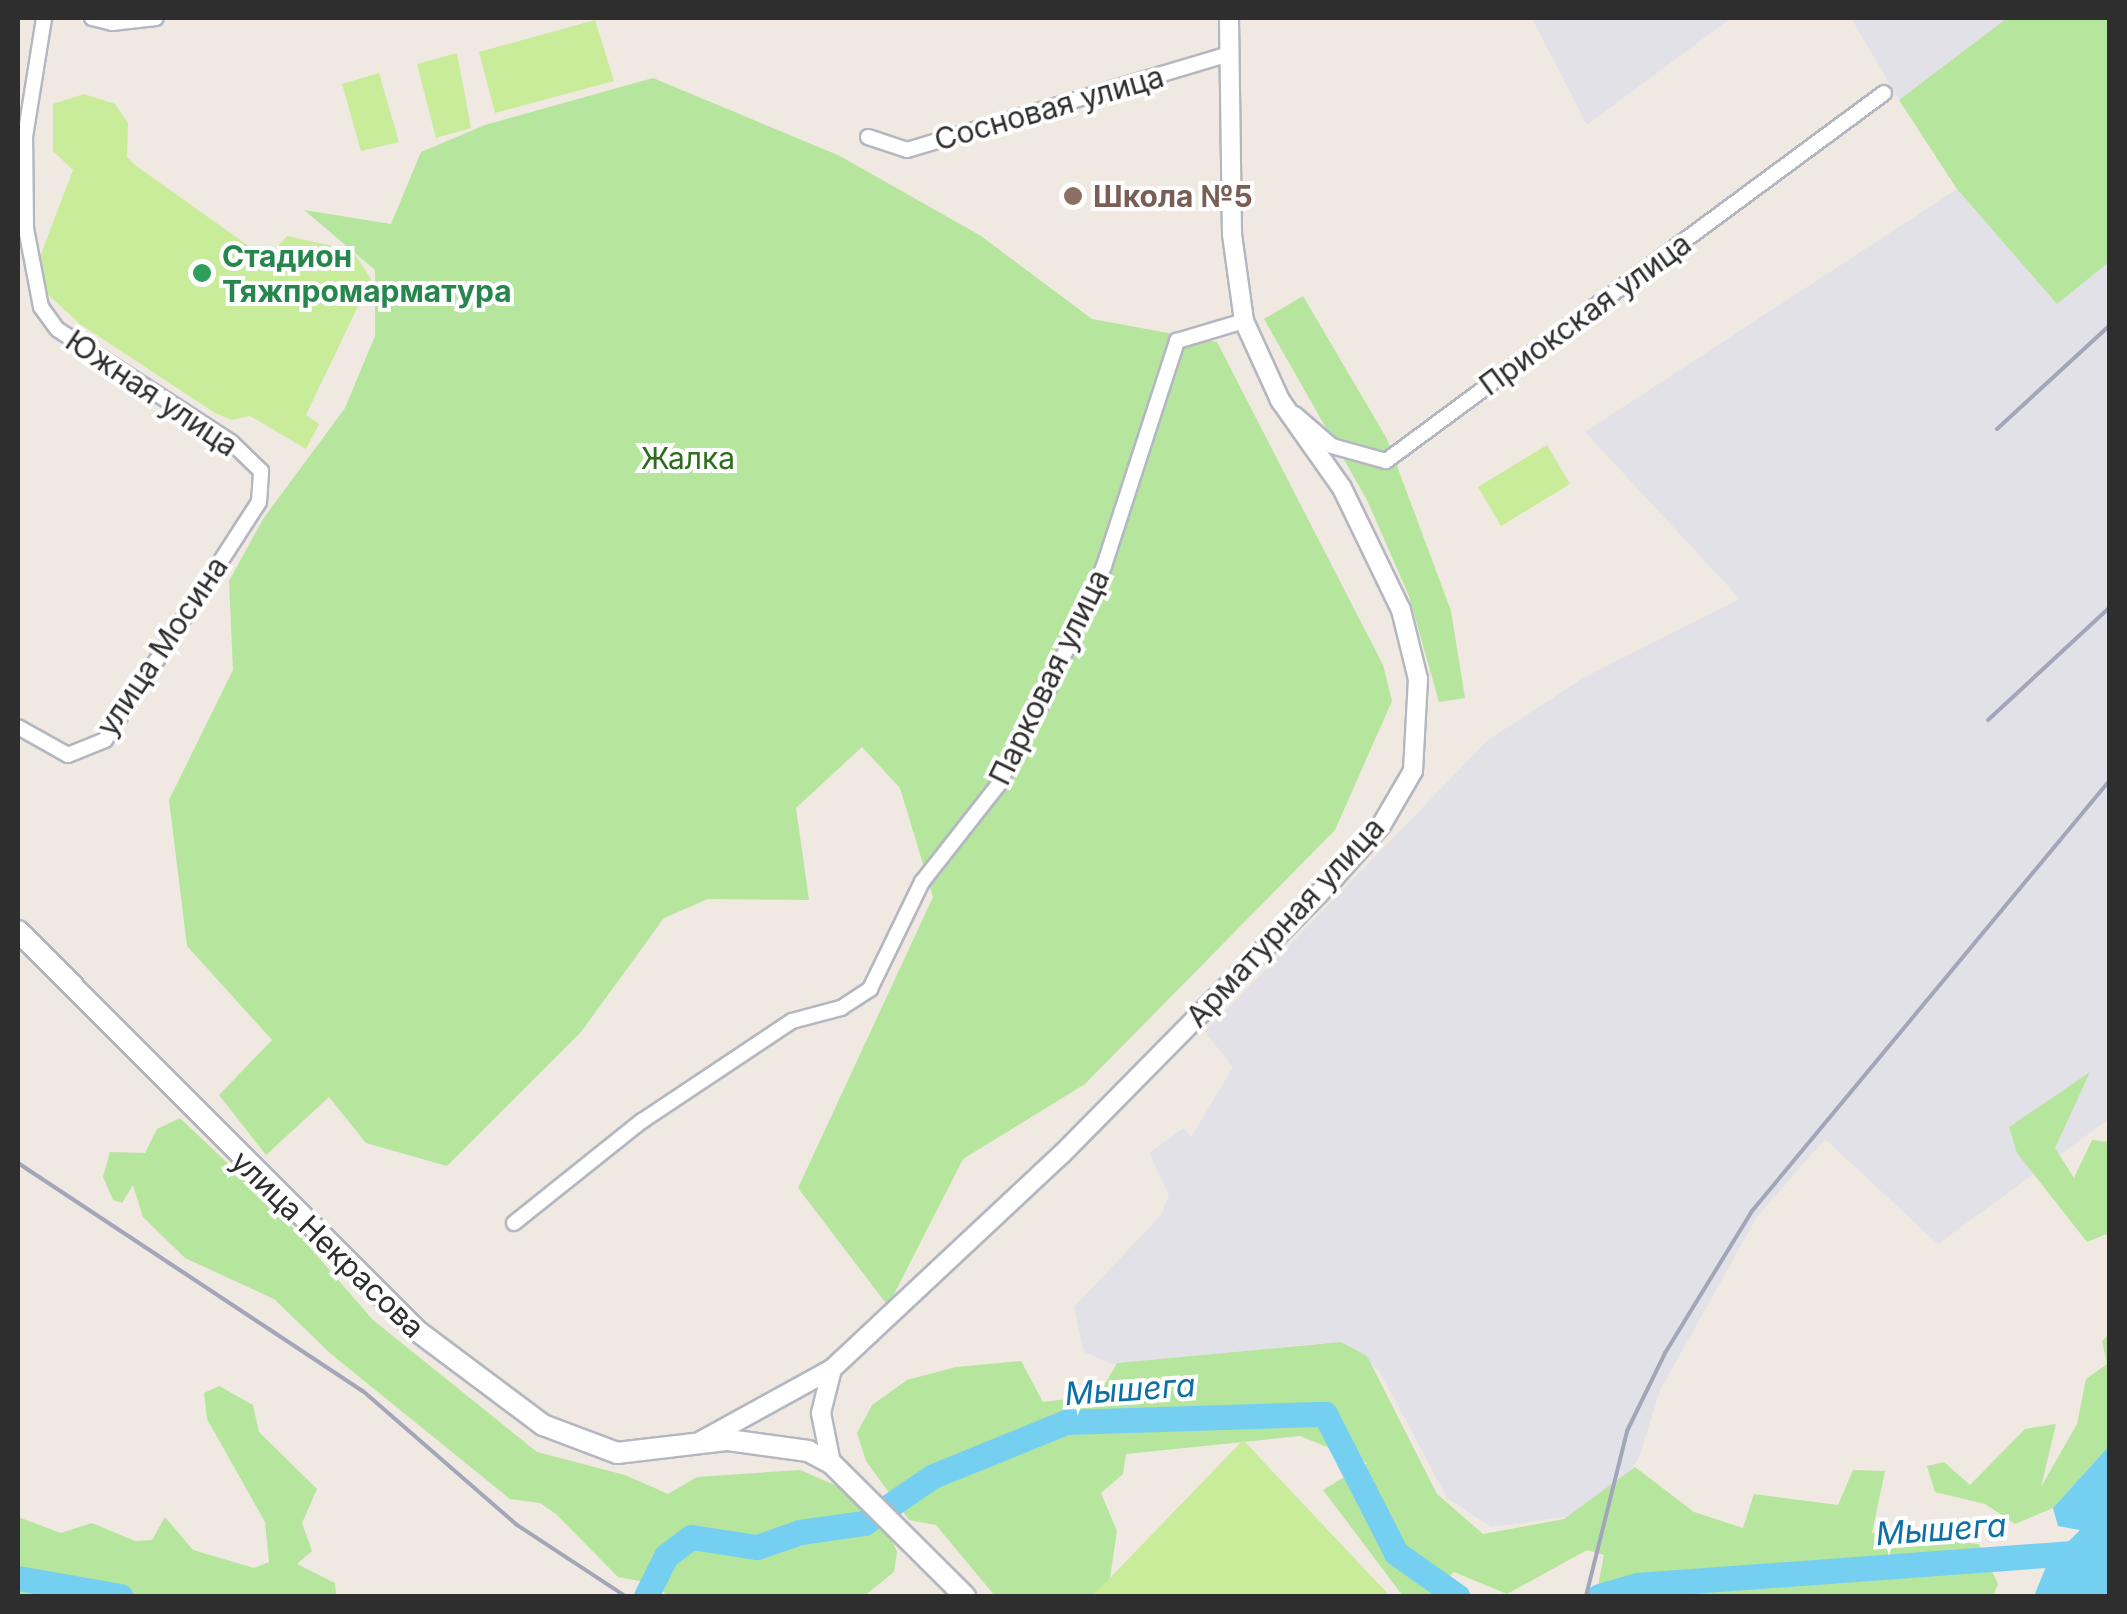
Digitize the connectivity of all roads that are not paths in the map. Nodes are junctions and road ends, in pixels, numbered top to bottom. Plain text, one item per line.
1 (44, 18) edge
2 (92, 18) edge
3 (156, 18) edge
4 (1229, 18) edge
5 (1230, 54) junction
6 (1884, 93) dead end
7 (868, 138) dead end
8 (1244, 321) junction
9 (1280, 400) junction
10 (261, 471) joint
11 (18, 728) edge
12 (18, 931) edge
13 (514, 1223) dead end
14 (832, 1369) junction
15 (696, 1444) junction
16 (831, 1463) junction
17 (965, 1596) edge

1 - 10 street, Южная улица
2 - 3 street
4 - 5 street, Арматурная улица
5 - 7 street, Сосновая улица
5 - 8 street, Арматурная улица
6 - 9 street, Приокская улица
8 - 9 street, Арматурная улица
8 - 13 street, Парковая улица
9 - 14 street, Арматурная улица
10 - 11 street, улица Мосина
12 - 15 main road, улица Некрасова
14 - 15 street, улица Некрасова
14 - 16 street
15 - 16 main road, улица Некрасова
16 - 17 main road, улица Некрасова

